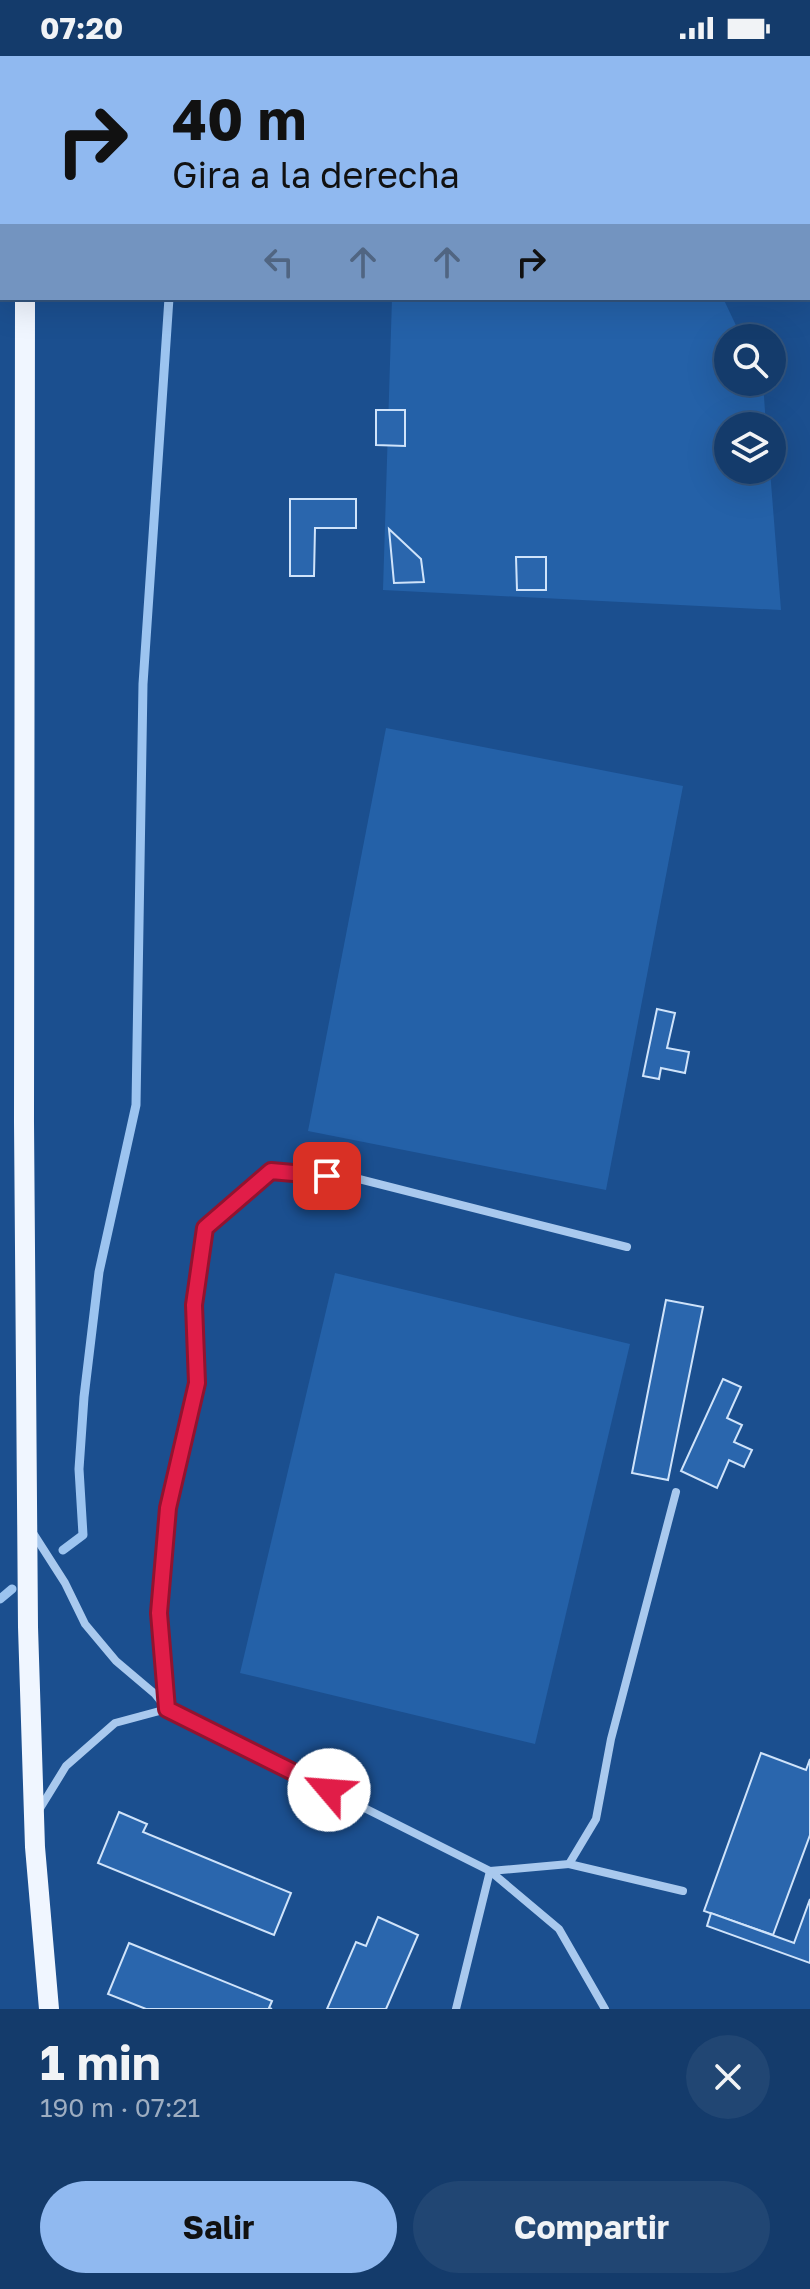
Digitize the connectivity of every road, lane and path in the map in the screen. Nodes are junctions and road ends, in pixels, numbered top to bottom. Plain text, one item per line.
1 (25, 300) edge
2 (627, 1247) dead end
3 (676, 1492) dead end
4 (27, 1523) junction
5 (167, 1709) junction
6 (35, 1816) junction
7 (569, 1864) junction
8 (490, 1871) junction
9 (683, 1891) dead end
10 (49, 2009) edge
11 (456, 2009) edge
12 (605, 2009) edge

1 - 4 main road
2 - 5 street
3 - 7 street
4 - 5 street
4 - 6 main road
5 - 6 street
5 - 8 street
6 - 10 main road
7 - 8 street
7 - 9 street
8 - 11 street
8 - 12 street

